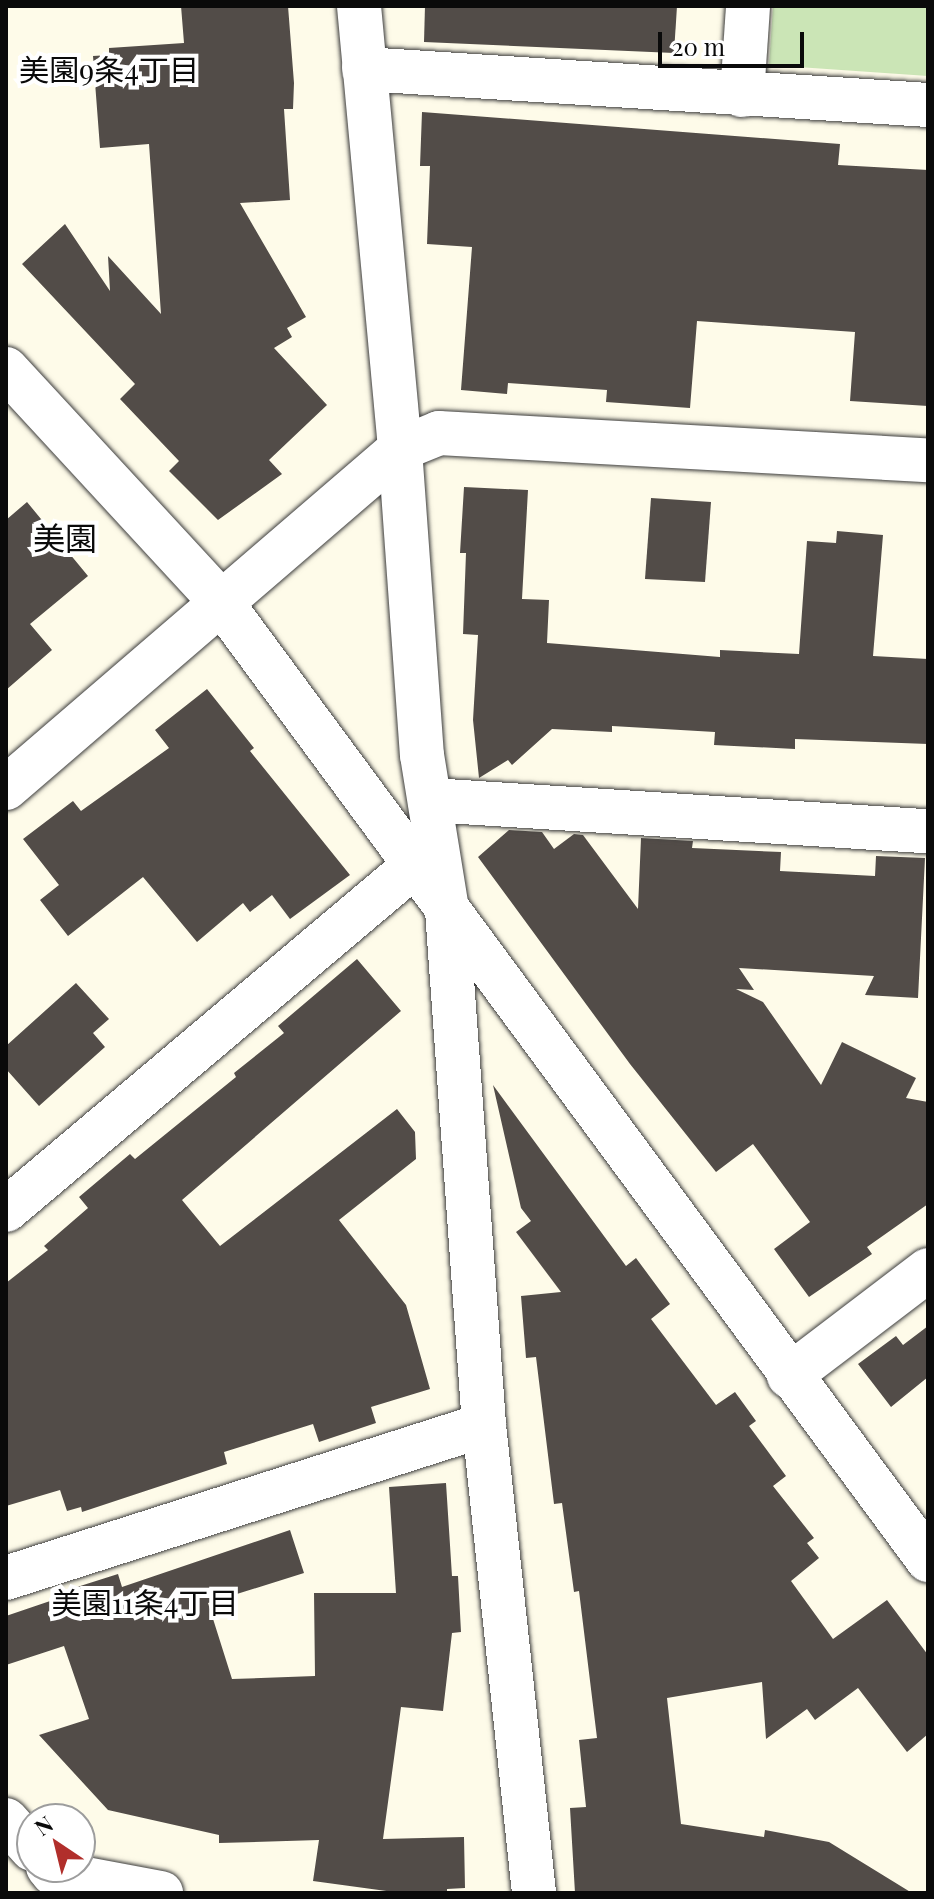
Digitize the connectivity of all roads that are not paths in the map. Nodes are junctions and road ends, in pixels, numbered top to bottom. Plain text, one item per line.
1 (359, 6) edge
2 (748, 6) edge
3 (364, 69) junction
4 (742, 95) junction
5 (928, 105) edge
6 (6, 369) edge
7 (400, 449) junction
8 (928, 460) edge
9 (221, 602) junction
10 (6, 788) edge
11 (430, 800) junction
12 (928, 831) edge
13 (414, 866) junction
14 (447, 910) junction
15 (6, 1210) edge
16 (928, 1270) edge
17 (789, 1376) junction
18 (484, 1425) junction
19 (928, 1560) edge
20 (6, 1578) edge
21 (96, 1881) edge
22 (161, 1893) edge
23 (534, 1893) edge

1 - 3 street
2 - 4 street
3 - 4 street
3 - 7 street
4 - 5 street
6 - 9 street
7 - 8 street
7 - 9 street
7 - 11 street
9 - 10 street
9 - 13 street
11 - 12 street
11 - 14 street
13 - 14 street
13 - 15 street
14 - 17 street
14 - 18 street
16 - 17 street
17 - 19 street
18 - 20 street
18 - 23 street
21 - 22 street

